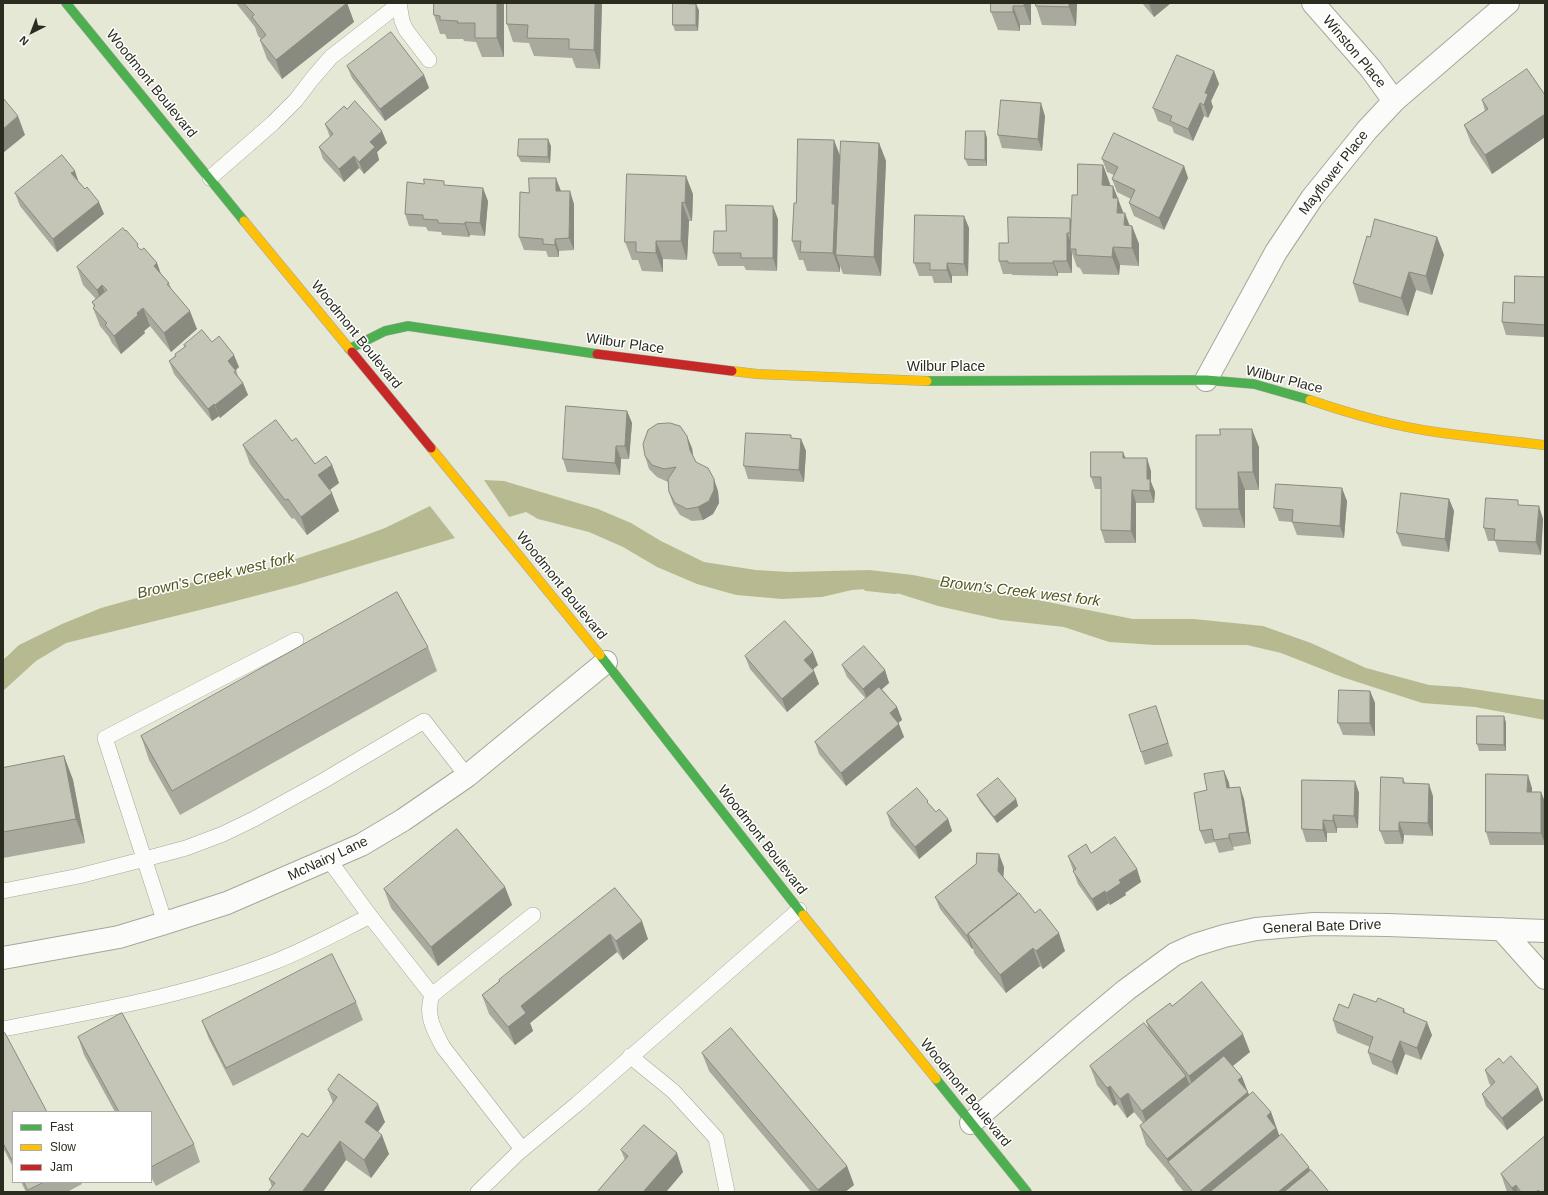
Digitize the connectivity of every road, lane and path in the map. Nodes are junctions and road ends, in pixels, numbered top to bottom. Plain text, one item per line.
1 (66, 3) edge
2 (1313, 3) edge
3 (1508, 3) edge
4 (399, 4) edge
5 (429, 60) dead end
6 (1394, 101) junction
7 (210, 178) junction
8 (349, 349) junction
9 (1206, 380) junction
10 (1545, 445) edge
11 (296, 640) dead end
12 (606, 662) junction
13 (467, 776) junction
14 (145, 859) junction
15 (329, 860) junction
16 (3, 891) edge
17 (799, 910) junction
18 (533, 915) dead end
19 (370, 916) junction
20 (165, 923) junction
21 (1500, 929) junction
22 (1545, 931) edge
23 (3, 958) edge
24 (1545, 978) edge
25 (432, 995) junction
26 (3, 1029) edge
27 (630, 1056) junction
28 (971, 1123) junction
29 (522, 1149) junction
30 (478, 1192) edge
31 (727, 1192) edge
32 (1027, 1192) edge

1 - 7 main road, Woodmont Boulevard
2 - 6 street, Winston Place
3 - 6 street, Mayflower Place
4 - 5 lane
4 - 7 lane
6 - 9 street, Mayflower Place
7 - 8 main road, Woodmont Boulevard
8 - 9 main road, Wilbur Place
8 - 12 main road, Woodmont Boulevard
9 - 10 main road, Wilbur Place
11 - 14 lane
12 - 13 street, McNairy Lane
12 - 17 main road, Woodmont Boulevard
13 - 14 lane
13 - 15 street, McNairy Lane
14 - 16 lane
14 - 20 lane
15 - 19 lane
15 - 20 street, McNairy Lane
17 - 27 lane
17 - 28 main road, Woodmont Boulevard
18 - 25 lane
19 - 25 lane
19 - 26 lane
20 - 23 street, McNairy Lane
21 - 22 street, General Bate Drive
21 - 24 street
21 - 28 street, General Bate Drive
25 - 29 lane
27 - 29 lane
27 - 31 lane
28 - 32 main road, Woodmont Boulevard
29 - 30 lane

